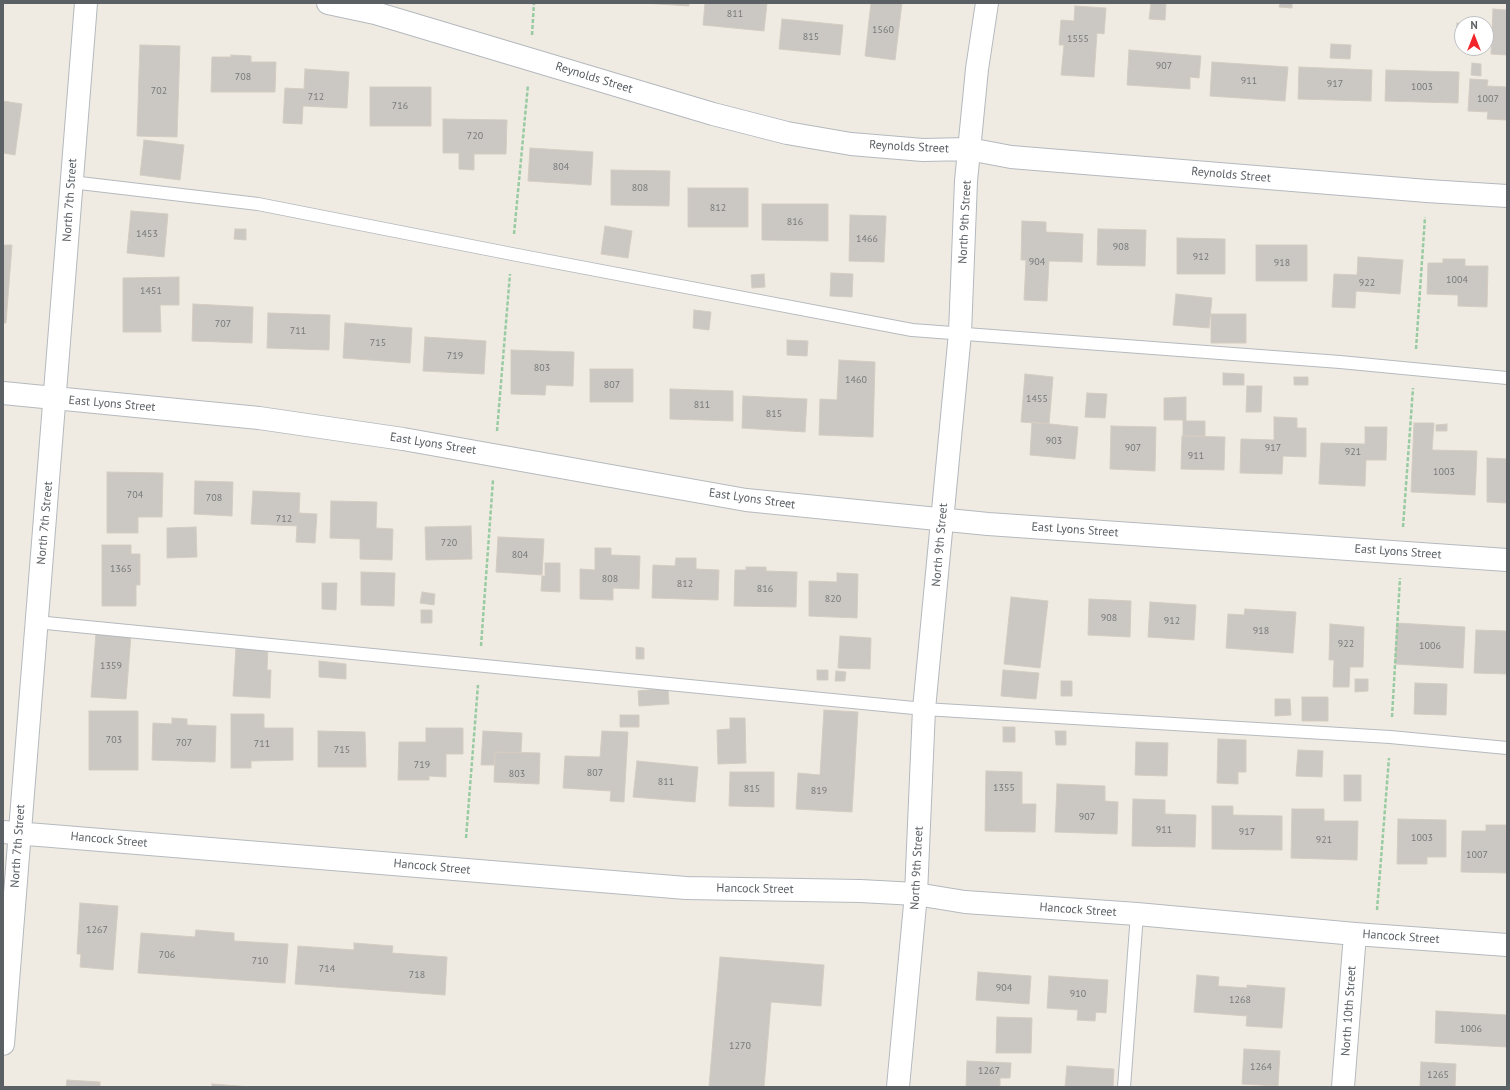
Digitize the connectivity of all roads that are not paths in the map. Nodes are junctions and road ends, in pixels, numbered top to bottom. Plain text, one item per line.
1 (86, 3) edge
2 (328, 3) edge
3 (987, 3) edge
4 (969, 149) junction
5 (71, 182) junction
6 (1507, 196) edge
7 (960, 334) junction
8 (1507, 378) edge
9 (3, 393) edge
10 (56, 398) junction
11 (942, 518) junction
12 (1507, 560) edge
13 (36, 622) junction
14 (924, 709) junction
15 (1507, 748) edge
16 (11, 832) edge
17 (916, 894) junction
18 (1136, 914) junction
19 (1354, 934) junction
20 (1507, 946) edge
21 (3, 1044) edge
22 (898, 1087) edge
23 (1124, 1087) edge
24 (1343, 1087) edge

1 - 5 street, North 7th Street
2 - 4 street, Reynolds Street
3 - 4 street, North 9th Street
4 - 6 street, Reynolds Street
4 - 7 street, North 9th Street
5 - 7 lane
5 - 10 street, North 7th Street
7 - 8 lane
7 - 11 street, North 9th Street
9 - 10 street, East Lyons Street
10 - 11 street, East Lyons Street
10 - 13 street, North 7th Street
11 - 12 street, East Lyons Street
11 - 14 street, North 9th Street
13 - 14 lane
13 - 16 street, North 7th Street
14 - 15 lane
14 - 17 street, North 9th Street
16 - 17 street, Hancock Street
16 - 21 street, North 7th Street
17 - 18 street, Hancock Street
17 - 22 street, North 9th Street
18 - 19 street, Hancock Street
18 - 23 lane
19 - 20 street, Hancock Street
19 - 24 street, North 10th Street

